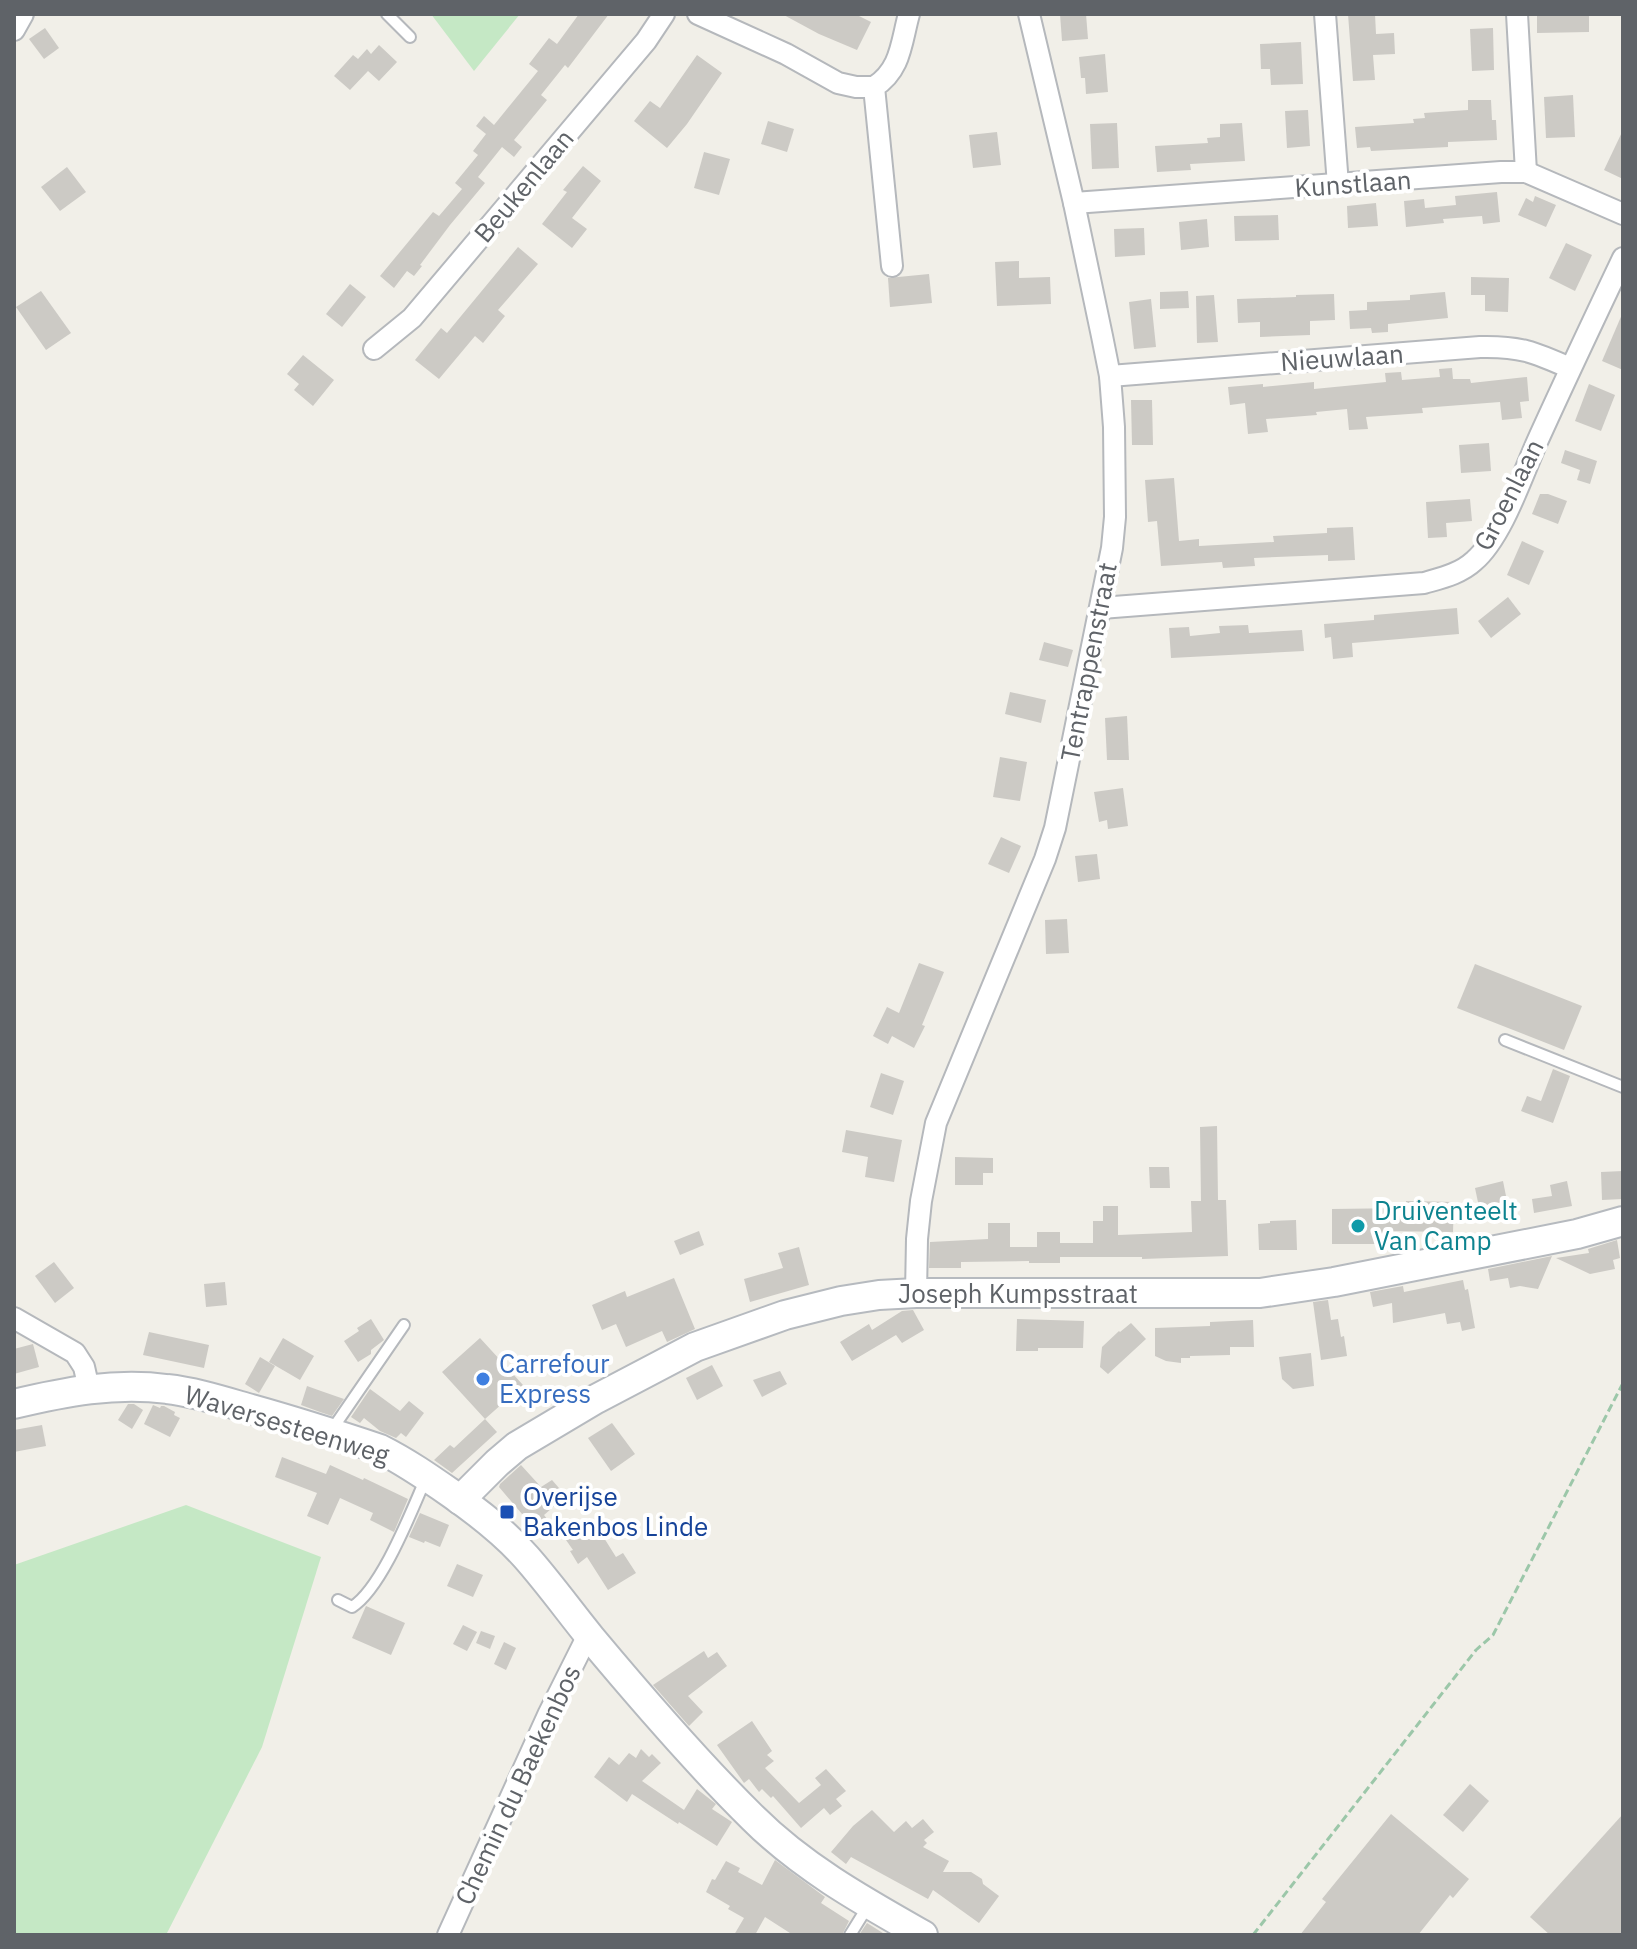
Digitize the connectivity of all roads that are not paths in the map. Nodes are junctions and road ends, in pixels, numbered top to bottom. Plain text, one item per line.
1 (23, 14) edge
2 (387, 14) edge
3 (664, 14) edge
4 (698, 14) edge
5 (909, 14) edge
6 (1029, 14) edge
7 (1325, 14) edge
8 (1517, 14) edge
9 (14, 30) edge
10 (410, 37) dead end
11 (874, 87) junction
12 (1526, 172) junction
13 (1338, 185) junction
14 (1074, 203) junction
15 (1623, 214) edge
16 (1623, 258) edge
17 (892, 266) dead end
18 (374, 349) dead end
19 (1570, 368) junction
20 (1110, 376) junction
21 (1101, 608) junction
22 (1505, 1040) dead end
23 (1623, 1087) edge
24 (1623, 1221) edge
25 (916, 1293) junction
26 (14, 1318) edge
27 (404, 1325) dead end
28 (89, 1389) junction
29 (14, 1404) edge
30 (329, 1433) junction
31 (427, 1476) junction
32 (460, 1500) junction
33 (338, 1600) dead end
34 (587, 1634) junction
35 (882, 1915) junction
36 (448, 1935) edge
37 (850, 1935) edge
38 (923, 1935) edge

1 - 9 street
2 - 10 lane
3 - 18 street, Beukenlaan
4 - 11 street
5 - 11 street
6 - 14 street, Tentrappenstraat
7 - 13 street
8 - 12 street
11 - 17 street
12 - 13 street, Kunstlaan
12 - 15 street, Kunstlaan
13 - 14 street, Kunstlaan
14 - 20 street, Tentrappenstraat
16 - 19 street, Groenlaan
19 - 20 street, Nieuwlaan
19 - 21 street, Groenlaan
20 - 21 street, Tentrappenstraat
21 - 25 street, Tentrappenstraat
22 - 23 lane
24 - 25 street, Joseph Kumpsstraat
25 - 32 street, Joseph Kumpsstraat
26 - 28 street
27 - 30 lane
28 - 29 street, Waversesteenweg
28 - 30 street, Waversesteenweg
30 - 31 street, Waversesteenweg
31 - 32 street, Waversesteenweg
31 - 33 lane
32 - 34 street, Waversesteenweg
34 - 35 street, Waversesteenweg
34 - 36 street, Chemin du Baekenbos
35 - 37 lane
35 - 38 street, Waversesteenweg

